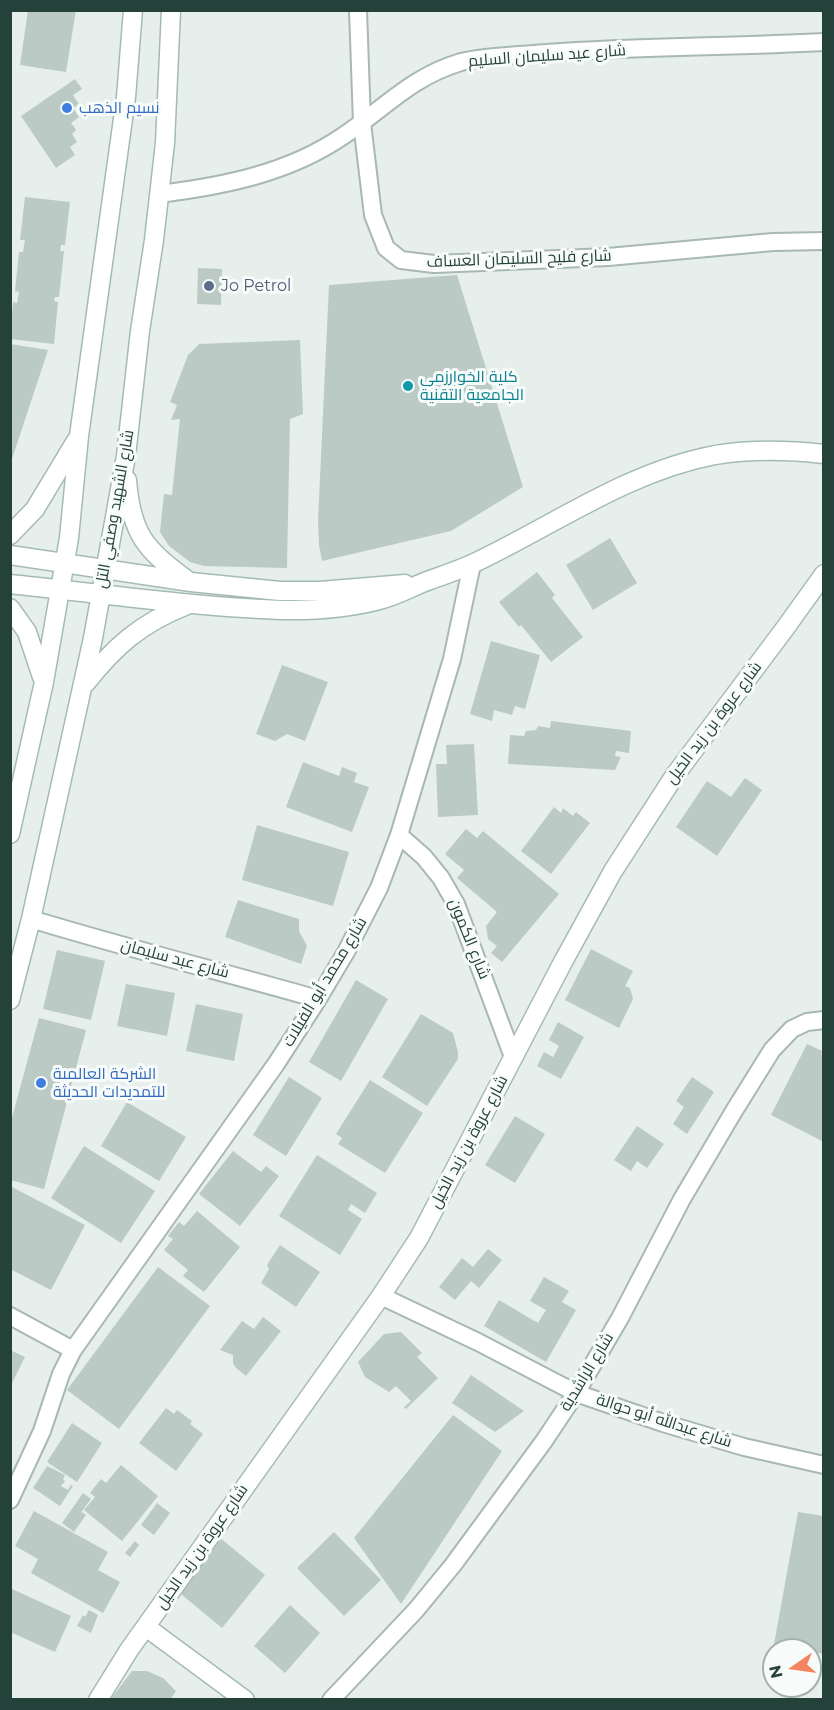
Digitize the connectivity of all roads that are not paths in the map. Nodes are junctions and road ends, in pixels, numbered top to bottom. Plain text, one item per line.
1 (133, 10) edge
2 (171, 10) edge
3 (358, 10) edge
4 (824, 42) edge
5 (362, 123) junction
6 (159, 194) junction
7 (824, 241) edge
8 (79, 436) junction
9 (824, 454) edge
10 (126, 456) junction
11 (10, 535) edge
12 (10, 555) edge
13 (64, 564) junction
14 (471, 564) junction
15 (106, 571) junction
16 (824, 574) edge
17 (191, 582) junction
18 (422, 583) junction
19 (10, 584) edge
20 (60, 591) junction
21 (100, 595) junction
22 (190, 604) junction
23 (10, 608) edge
24 (44, 682) junction
25 (82, 688) junction
26 (10, 834) edge
27 (399, 835) junction
28 (31, 919) junction
29 (318, 999) junction
30 (10, 1000) edge
31 (815, 1021) edge
32 (513, 1057) junction
33 (381, 1296) junction
34 (10, 1316) edge
35 (73, 1350) junction
36 (576, 1393) junction
37 (824, 1465) edge
38 (10, 1500) edge
39 (146, 1627) junction
40 (98, 1700) edge
41 (245, 1700) edge
42 (331, 1700) edge

1 - 8 street
2 - 6 street, شارع الشهيد وصفي التل
3 - 5 street, شارع فليح السليمان العساف
4 - 5 street, شارع عيد سليمان السليم
5 - 6 street, شارع عيد سليمان السليم
5 - 7 street, شارع فليح السليمان العساف
6 - 10 street, شارع الشهيد وصفي التل
8 - 11 street
8 - 13 street
9 - 14 street
10 - 15 street, شارع الشهيد وصفي التل
10 - 17 street
12 - 13 street
13 - 15 street
13 - 20 street
14 - 18 street
14 - 27 street, شارع محمد أبو الفيلات
15 - 17 street
15 - 21 street, شارع الشهيد وصفي التل
16 - 32 street, شارع عروة بن زيد الخيل
17 - 18 street
18 - 22 street
19 - 20 street
20 - 21 street
20 - 24 street
21 - 22 street
21 - 25 street, شارع الشهيد وصفي التل
22 - 25 street
23 - 24 street
24 - 26 street
25 - 28 street, شارع الشهيد وصفي التل
27 - 29 street, شارع محمد أبو الفيلات
27 - 32 street, شارع الكمون
28 - 29 street, شارع عبد سليمان
28 - 30 street, شارع الشهيد وصفي التل
29 - 35 street, شارع محمد أبو الفيلات
31 - 36 street, شارع الراشدية
32 - 33 street, شارع عروة بن زيد الخيل
33 - 36 street, شارع عبدالله أبو حوالة
33 - 39 street, شارع عروة بن زيد الخيل
34 - 35 street
35 - 38 street, شارع محمد أبو الفيلات
36 - 37 street, شارع عبدالله أبو حوالة
36 - 42 street, شارع الراشدية
39 - 40 street, شارع عروة بن زيد الخيل
39 - 41 street

